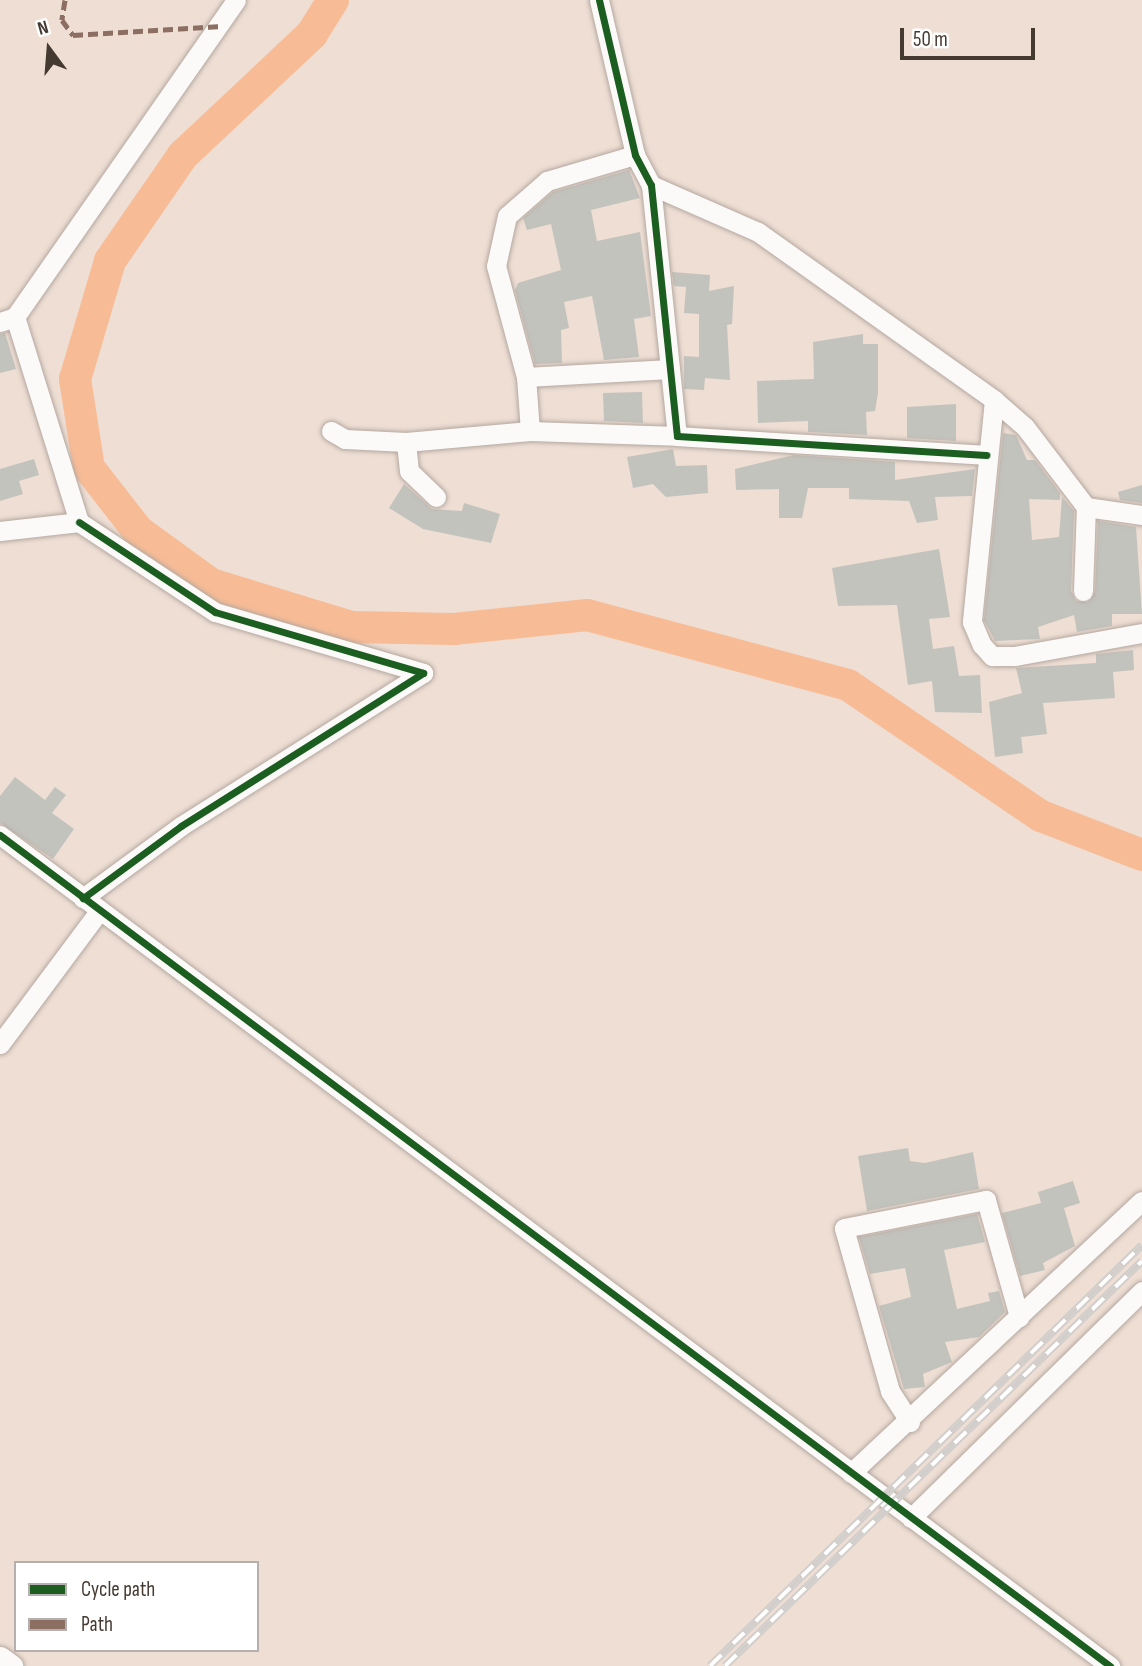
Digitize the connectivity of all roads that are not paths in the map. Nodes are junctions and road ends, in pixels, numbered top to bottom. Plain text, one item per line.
1 (236, 0) edge
2 (599, 0) edge
3 (635, 155) junction
4 (651, 184) junction
5 (7, 319) edge
6 (670, 369) junction
7 (526, 377) junction
8 (994, 400) junction
9 (331, 431) dead end
10 (530, 431) junction
11 (677, 436) junction
12 (406, 442) junction
13 (986, 455) junction
14 (436, 497) dead end
15 (1086, 507) junction
16 (1142, 515) edge
17 (79, 522) junction
18 (0, 531) edge
19 (1083, 592) dead end
20 (1142, 633) edge
21 (0, 835) edge
22 (83, 898) junction
23 (100, 910) junction
24 (0, 1044) edge
25 (1142, 1201) edge
26 (1142, 1292) edge
27 (1019, 1317) junction
28 (910, 1422) junction
29 (851, 1473) junction
30 (911, 1518) junction
31 (0, 1658) edge
32 (11, 1666) edge
33 (1110, 1666) edge

1 - 5 street
2 - 3 street
3 - 4 street
3 - 7 street
4 - 6 street
4 - 8 street
5 - 17 street
6 - 7 street
6 - 11 street
7 - 10 street
8 - 13 street
8 - 15 street
9 - 12 street
10 - 11 street
10 - 12 street
11 - 13 street
12 - 14 street
13 - 20 street
15 - 16 street
15 - 19 street
17 - 18 street
17 - 22 street
21 - 22 street
22 - 23 street
23 - 24 street
23 - 29 street
25 - 27 street
26 - 30 street
27 - 28 street
27 - 28 street
28 - 29 street
29 - 30 street
30 - 33 street
31 - 32 main road

